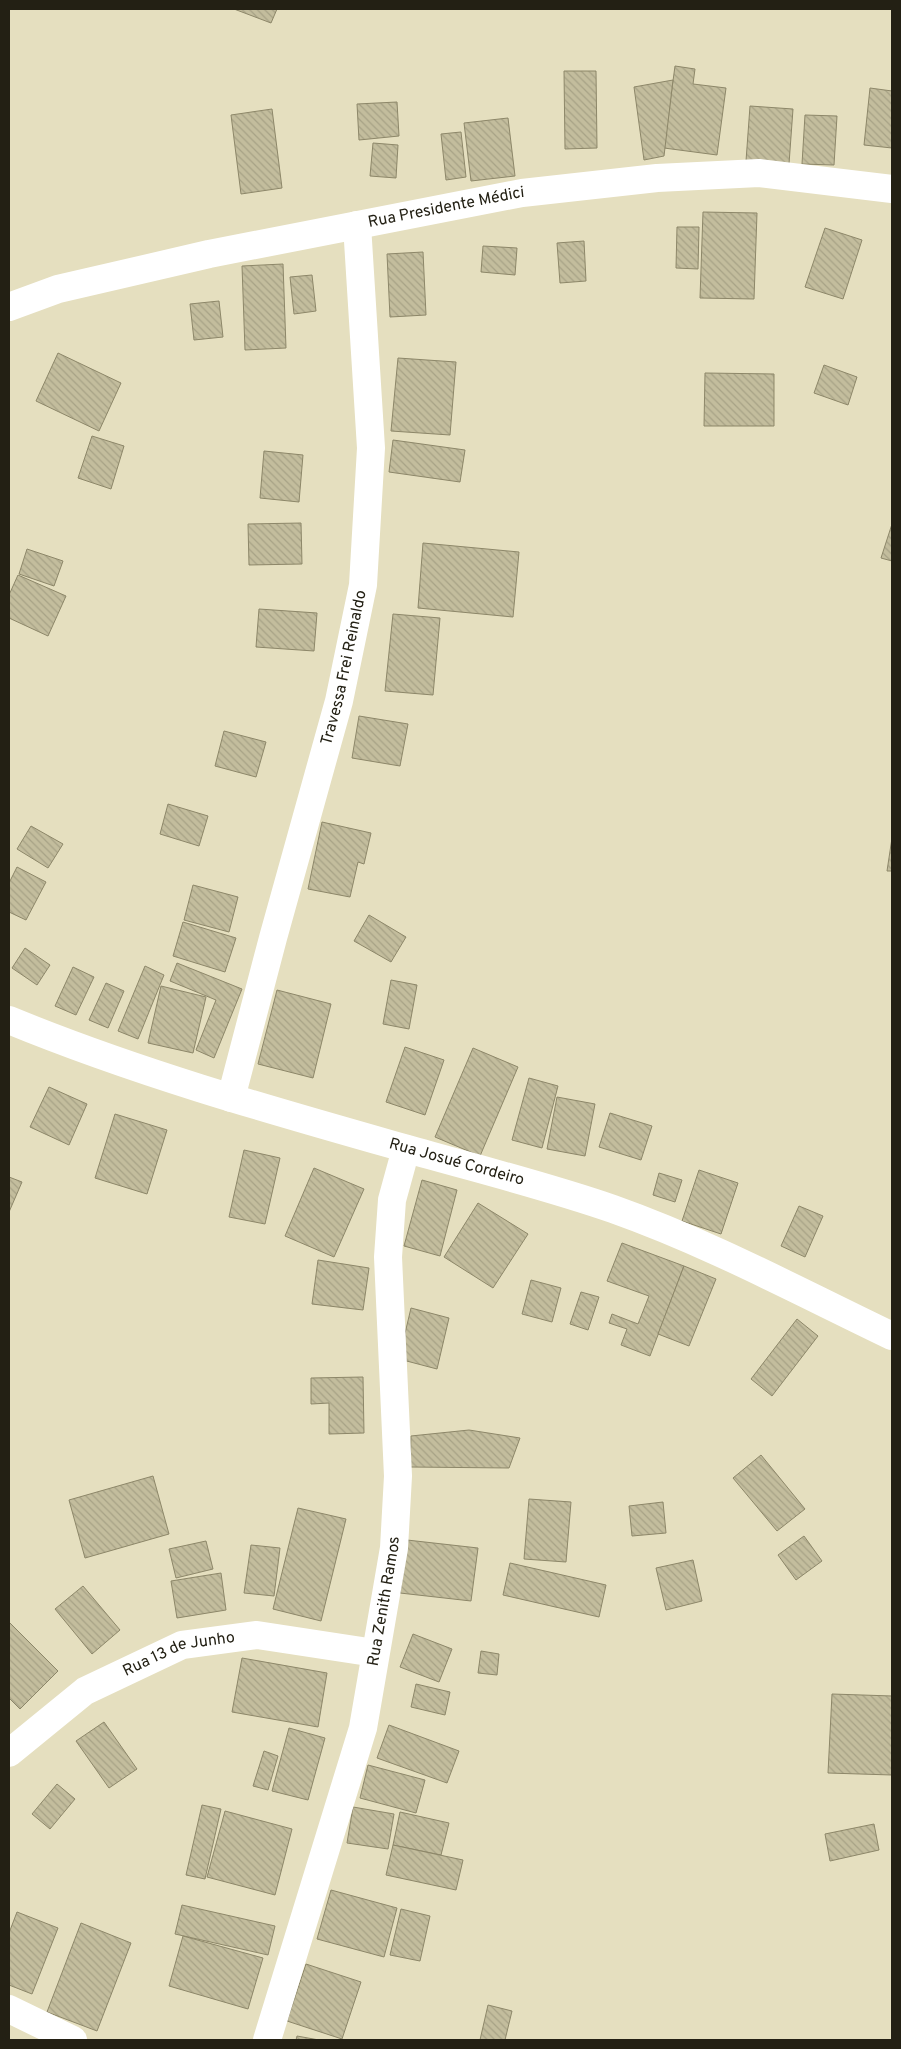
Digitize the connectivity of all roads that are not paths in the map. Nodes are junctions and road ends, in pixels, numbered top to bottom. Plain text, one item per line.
1 (892, 189) edge
2 (357, 225) junction
3 (9, 307) edge
4 (9, 1020) edge
5 (231, 1098) junction
6 (406, 1149) junction
7 (892, 1336) edge
8 (375, 1653) junction
9 (9, 1754) edge
10 (9, 2009) edge
11 (73, 2040) edge
12 (267, 2040) edge

1 - 2 street, Rua Presidente Médici
2 - 3 street, Rua Presidente Médici
2 - 5 street, Travessa Frei Reinaldo
4 - 5 street, Rua Josué Cordeiro
5 - 6 street, Rua Josué Cordeiro
6 - 7 street, Rua Josué Cordeiro
6 - 8 street, Rua Zenith Ramos
8 - 9 street, Rua 13 de Junho
8 - 12 street, Rua Zenith Ramos
10 - 11 street

